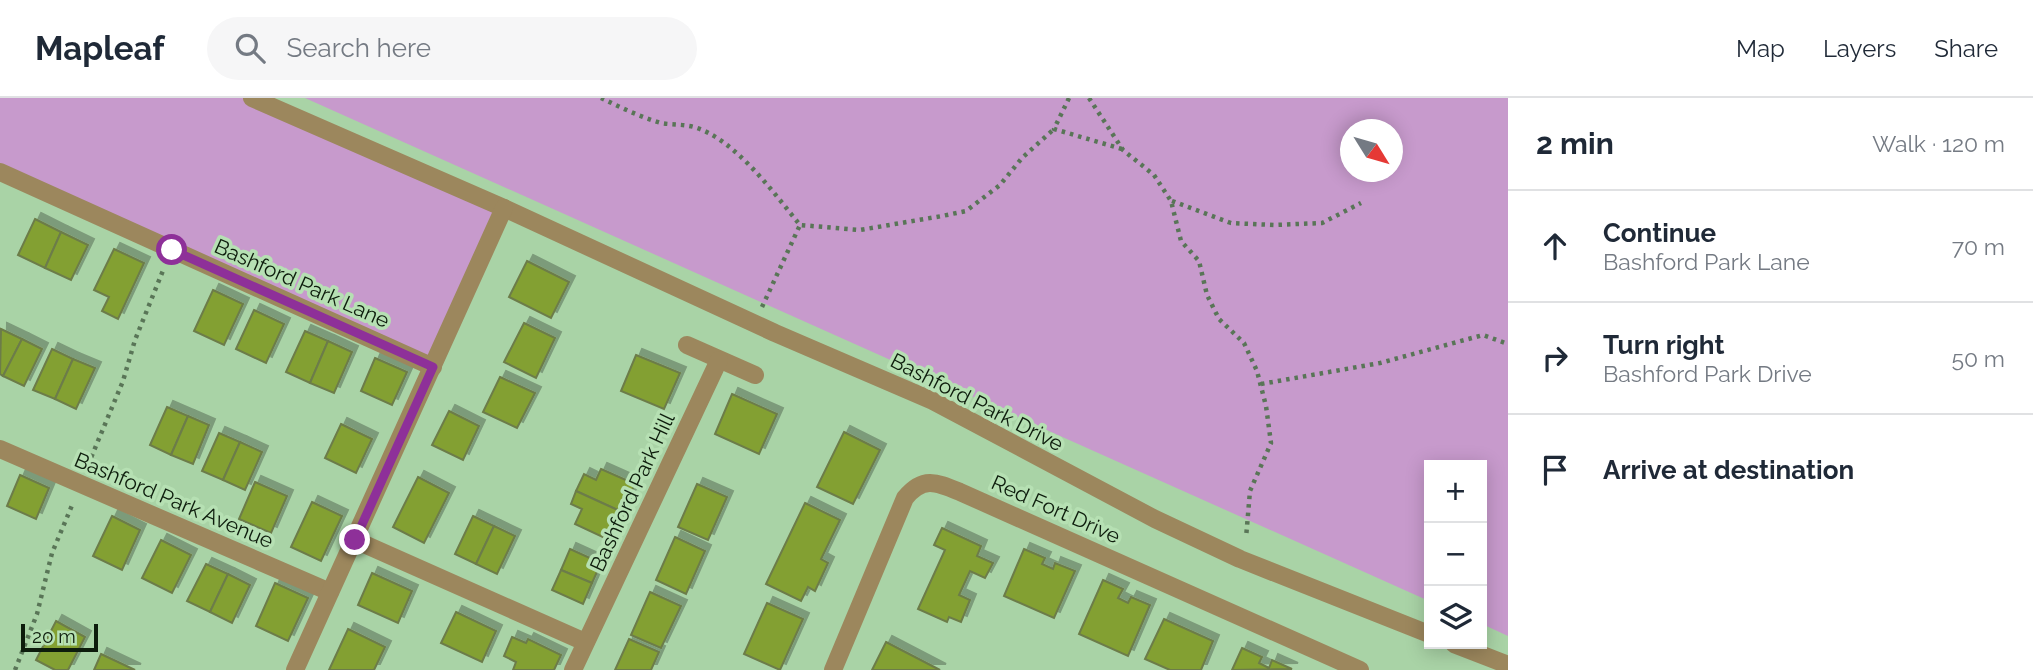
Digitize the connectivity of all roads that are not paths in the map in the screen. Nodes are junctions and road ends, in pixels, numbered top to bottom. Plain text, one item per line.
1 (252, 98) edge
2 (0, 172) edge
3 (504, 208) junction
4 (687, 345) dead end
5 (719, 360) junction
6 (433, 367) junction
7 (755, 375) dead end
8 (0, 449) edge
9 (355, 540) junction
10 (330, 592) junction
11 (1424, 632) edge
12 (585, 642) junction
13 (1467, 649) edge
14 (1508, 665) edge
15 (295, 670) edge
16 (573, 670) edge
17 (833, 670) edge
18 (1360, 670) edge

1 - 3 street, Bashford Park Drive
2 - 6 street, Bashford Park Lane
3 - 6 street
3 - 11 street, Bashford Park Drive
4 - 5 street
5 - 7 street
5 - 12 street, Bashford Park Hill
6 - 9 street
8 - 10 street, Bashford Park Avenue
9 - 10 street
9 - 12 street
10 - 15 street
12 - 16 street, Bashford Park Hill
13 - 14 street
17 - 18 street, Red Fort Drive

